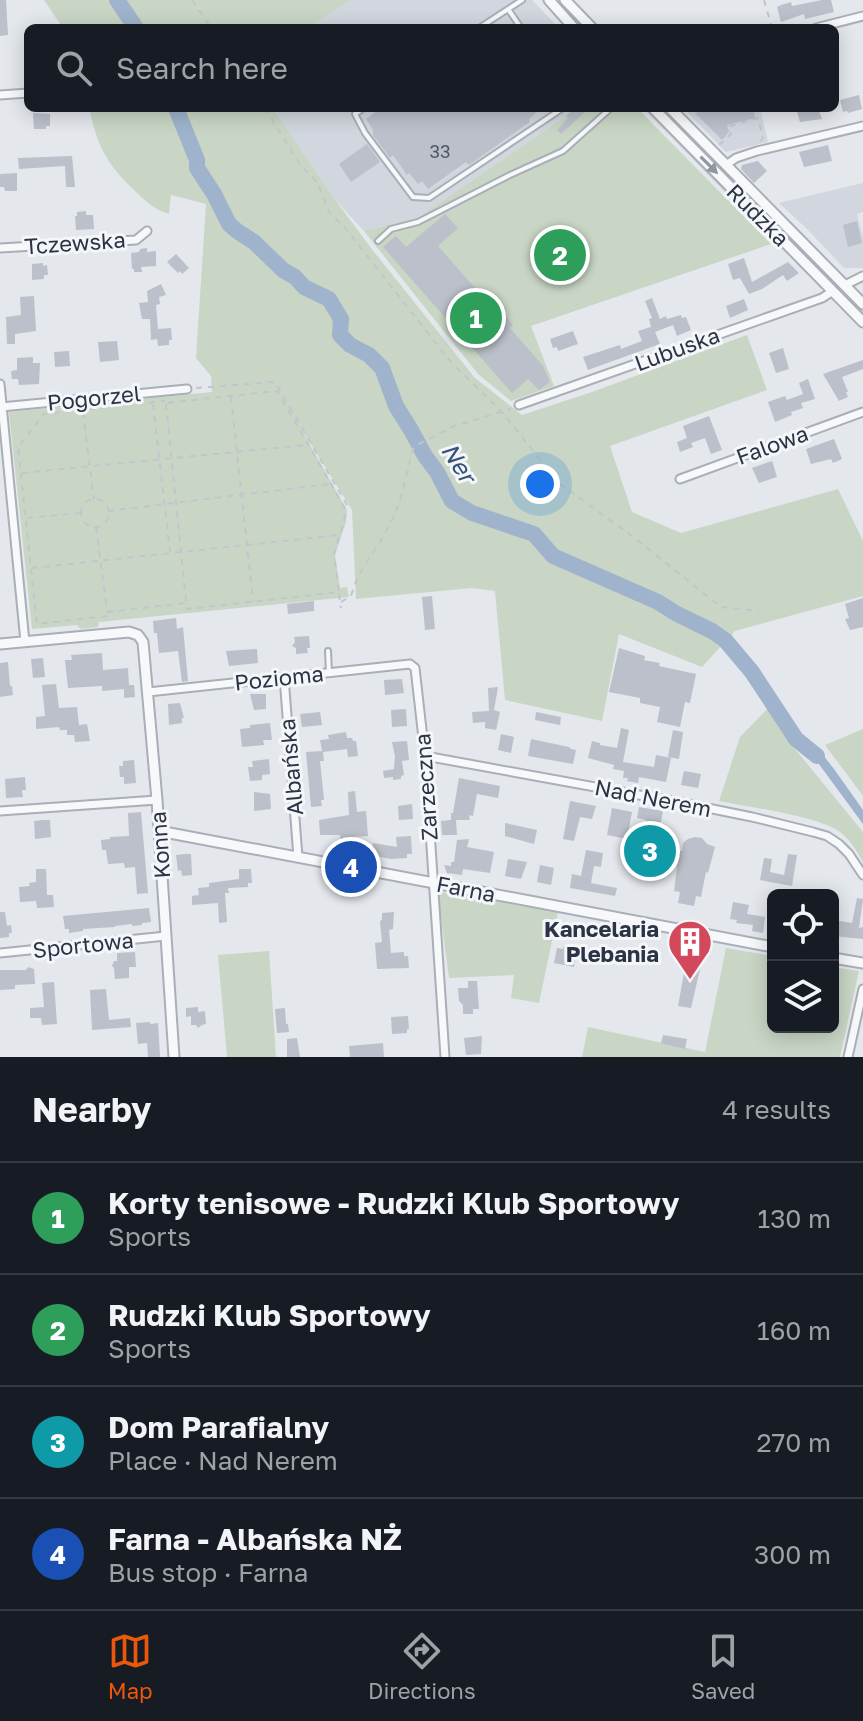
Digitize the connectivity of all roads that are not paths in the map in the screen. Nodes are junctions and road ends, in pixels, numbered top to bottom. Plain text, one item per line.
1 (522, 0) edge
2 (565, 0) edge
3 (552, 1) edge
4 (508, 9) junction
5 (863, 16) edge
6 (485, 24) edge
7 (518, 24) edge
8 (571, 24) edge
9 (588, 24) edge
10 (832, 24) edge
11 (24, 93) edge
12 (0, 95) edge
13 (358, 112) edge
14 (557, 112) edge
15 (607, 112) edge
16 (658, 112) edge
17 (674, 112) edge
18 (863, 126) edge
19 (726, 165) junction
20 (147, 231) dead end
21 (378, 241) dead end
22 (0, 248) edge
23 (863, 276) edge
24 (845, 285) junction
25 (833, 291) junction
26 (863, 304) edge
27 (863, 322) edge
28 (0, 384) edge
29 (187, 389) road end
30 (519, 405) road end
31 (1, 407) edge
32 (863, 412) edge
33 (680, 479) dead end
34 (25, 642) junction
35 (0, 644) edge
36 (328, 651) dead end
37 (410, 664) joint
38 (329, 673) junction
39 (284, 677) junction
40 (148, 692) junction
41 (425, 756) junction
42 (157, 800) junction
43 (0, 811) edge
44 (159, 831) junction
45 (298, 857) junction
46 (863, 875) edge
47 (432, 882) junction
48 (166, 936) junction
49 (767, 946) edge
50 (0, 953) edge
51 (839, 959) edge
52 (863, 963) edge
53 (863, 989) edge
54 (174, 1057) edge
55 (445, 1057) edge
56 (848, 1057) edge

1 - 4 lane
2 - 9 street
3 - 8 street
4 - 6 lane
4 - 7 lane
5 - 10 street
11 - 12 street
13 - 14 lane
15 - 21 lane
16 -> 25 street, Rudzka
17 - 19 street, Rudzka
18 - 19 street
19 - 24 street, Rudzka
20 - 22 street, Tczewska
23 - 24 street
24 - 26 street, Rudzka
25 - 27 street, Rudzka
25 - 30 street, Lubuska
28 - 31 street
29 - 31 street, Pogorzel
31 - 34 street
32 - 33 street, Falowa
34 - 35 street
34 - 40 street, Konna
36 - 38 lane
37 - 38 street, Pozioma
37 - 41 street, Zarzeczna
38 - 39 street, Pozioma
39 - 40 street, Pozioma
39 - 45 street, Albańska
40 - 42 street, Konna
41 - 46 street, Nad Nerem
41 - 47 street, Zarzeczna
42 - 43 street
42 - 44 street, Konna
44 - 45 street, Farna
44 - 48 street, Konna
45 - 47 street, Farna
47 - 49 street, Farna
47 - 55 street, Zarzeczna
48 - 50 street, Sportowa
48 - 54 street, Konna
51 - 52 street
53 - 56 street

